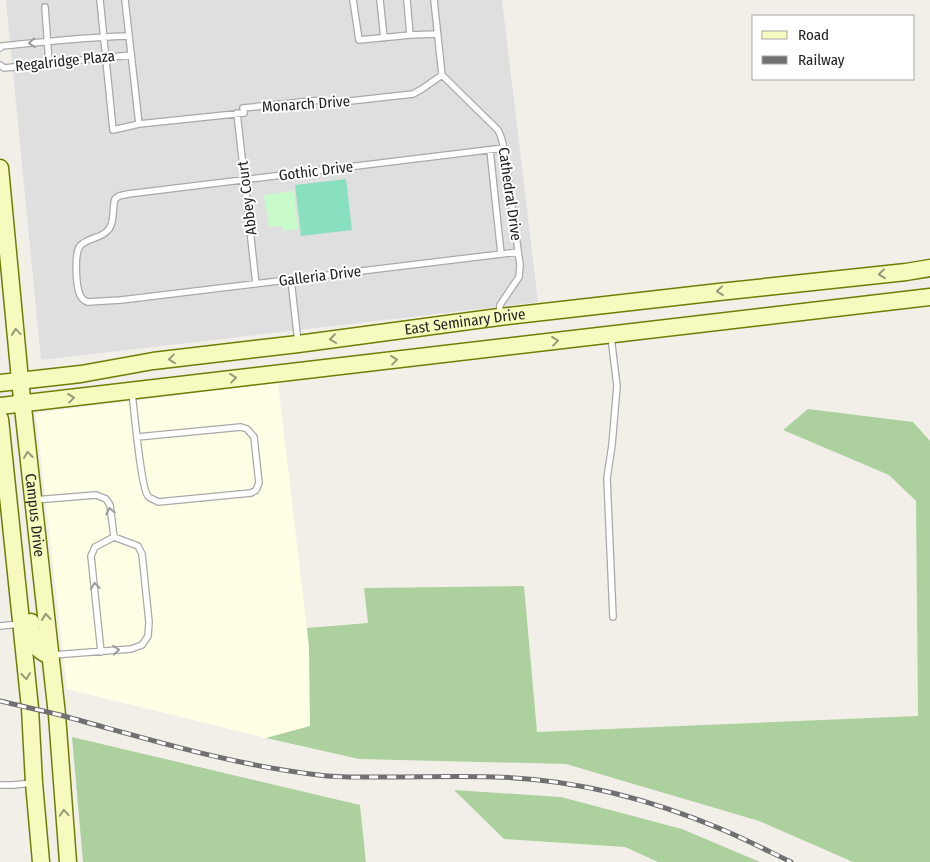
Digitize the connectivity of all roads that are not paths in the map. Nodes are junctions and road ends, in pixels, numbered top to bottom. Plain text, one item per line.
1 (100, 0) edge
2 (125, 0) edge
3 (354, 0) edge
4 (380, 0) edge
5 (407, 0) edge
6 (434, 0) edge
7 (46, 7) dead end
8 (437, 34) junction
9 (410, 35) junction
10 (104, 36) junction
11 (129, 36) junction
12 (384, 38) junction
13 (48, 42) junction
14 (0, 48) edge
15 (131, 55) junction
16 (106, 57) junction
17 (49, 63) junction
18 (0, 65) edge
19 (442, 75) junction
20 (237, 113) junction
21 (139, 124) junction
22 (504, 148) junction
23 (490, 150) junction
24 (0, 168) edge
25 (245, 179) junction
26 (128, 194) joint
27 (2, 200) edge
28 (518, 252) junction
29 (501, 254) junction
30 (930, 268) edge
31 (290, 280) junction
32 (256, 284) junction
33 (930, 297) edge
34 (499, 317) junction
35 (610, 334) junction
36 (298, 344) junction
37 (302, 370) junction
38 (20, 380) junction
39 (0, 383) edge
40 (132, 390) junction
41 (23, 403) junction
42 (0, 406) edge
43 (0, 419) edge
44 (137, 437) junction
45 (33, 500) junction
46 (114, 537) junction
47 (15, 563) junction
48 (613, 617) dead end
49 (21, 624) junction
50 (0, 626) edge
51 (101, 652) junction
52 (50, 656) junction
53 (34, 783) junction
54 (0, 785) edge
55 (41, 862) edge
56 (68, 862) edge

1 - 10 lane
2 - 11 lane
3 - 12 lane
4 - 12 lane
5 - 9 lane
6 - 8 lane
7 - 13 lane
8 - 9 lane
8 - 19 lane
9 - 12 lane
10 - 11 lane, Regalridge Plaza
10 - 13 lane, Regalridge Plaza
10 - 16 lane
11 - 15 lane
13 -> 14 lane, Regalridge Plaza
13 - 17 lane
15 - 16 lane, Regalridge Plaza
15 - 21 lane
16 - 17 lane, Regalridge Plaza
16 - 21 lane, Monarch Drive
17 - 18 lane, Regalridge Plaza
19 - 20 lane, Monarch Drive
19 - 22 lane, Cathedral Drive
20 - 21 lane, Monarch Drive
20 - 25 lane, Abbey Court
22 - 23 lane, Gothic Drive
22 - 28 lane, Cathedral Drive
23 - 25 lane, Gothic Drive
23 - 29 lane
24 - 27 main road, Campus Drive
25 - 26 lane, Gothic Drive
25 - 32 lane, Abbey Court
26 - 32 lane, Galleria Drive
38 -> 27 main road, Campus Drive
28 - 29 lane, Galleria Drive
28 - 34 lane, Cathedral Drive
29 - 31 lane, Galleria Drive
30 -> 34 main road, East Seminary Drive
31 - 32 lane, Galleria Drive
31 - 36 lane
33 - 35 main road, East Seminary Drive
34 -> 36 main road, East Seminary Drive
37 -> 35 main road, East Seminary Drive
35 - 48 lane
36 - 37 main road
36 -> 38 main road, East Seminary Drive
40 -> 37 main road, East Seminary Drive
38 - 39 main road, East Seminary Drive
38 - 41 main road, Campus Drive
41 -> 40 main road, East Seminary Drive
40 - 44 lane
41 - 42 main road, East Seminary Drive
45 -> 41 main road, Campus Drive
43 - 47 main road, Campus Drive
44 - 44 lane
46 -> 45 lane
52 -> 45 main road, Campus Drive
51 -> 46 lane
51 -> 46 lane
47 - 49 main road, Campus Drive
47 - 52 main road
49 - 50 lane
49 -> 53 main road, Campus Drive
51 - 52 lane
56 -> 52 main road, Campus Drive
53 - 54 lane
53 - 55 main road, Campus Drive

